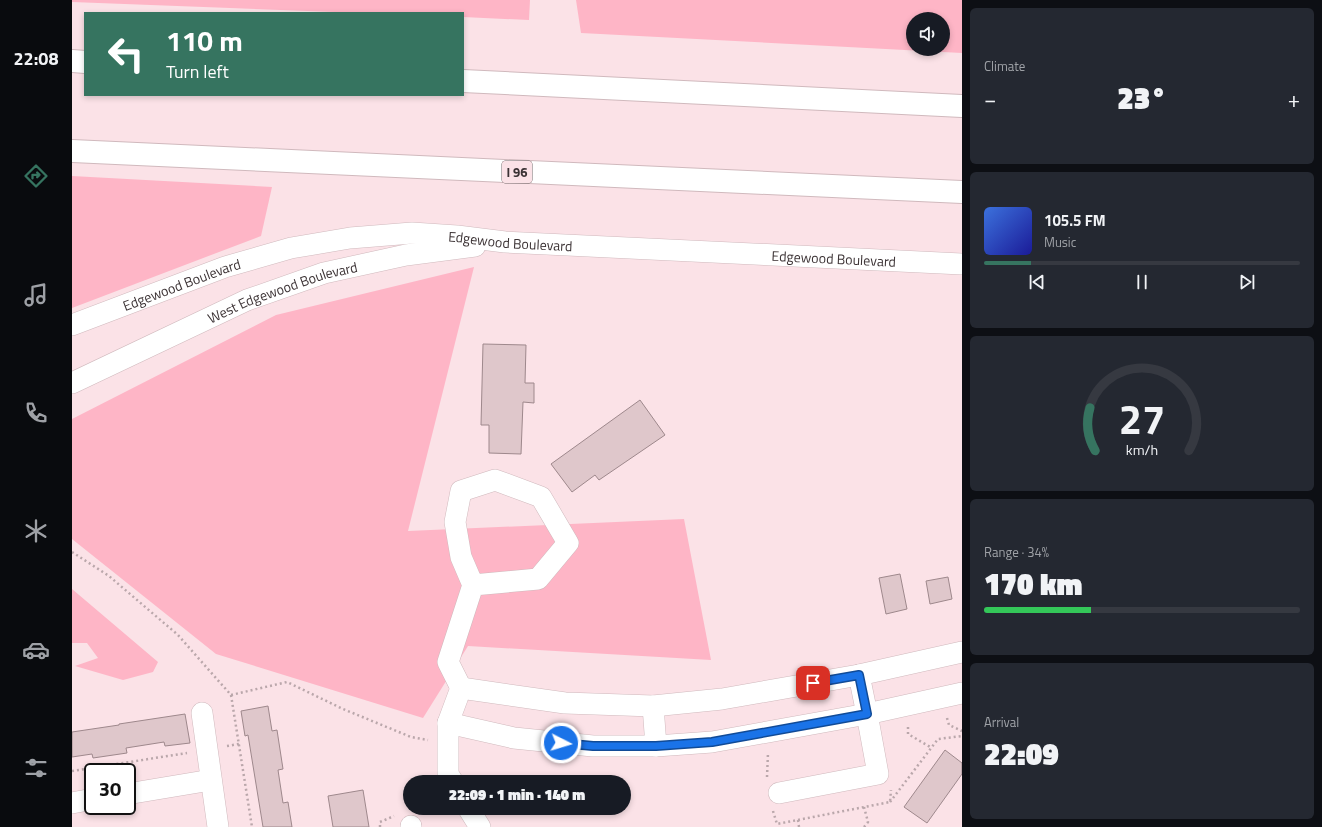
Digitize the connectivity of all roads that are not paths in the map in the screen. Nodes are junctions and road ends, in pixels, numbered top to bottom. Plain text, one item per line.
1 (72, 61) edge
2 (84, 62) edge
3 (464, 81) edge
4 (962, 106) edge
5 (72, 151) edge
6 (962, 192) edge
7 (505, 242) junction
8 (962, 264) edge
9 (72, 325) edge
10 (72, 382) edge
11 (473, 585) junction
12 (962, 652) edge
13 (859, 675) junction
14 (461, 688) junction
15 (962, 693) edge
16 (653, 706) junction
17 (202, 713) dead end
18 (867, 714) junction
19 (448, 724) junction
20 (656, 746) junction
21 (449, 775) edge
22 (211, 780) junction
23 (136, 792) edge
24 (779, 793) dead end
25 (84, 801) edge
26 (72, 803) edge
27 (472, 815) edge
28 (218, 827) edge
29 (480, 827) edge

1 - 2 highway
3 - 4 highway
5 - 6 highway, I 96
7 - 8 street, Edgewood Boulevard
7 - 9 street, Edgewood Boulevard
7 - 10 street, West Edgewood Boulevard
11 - 11 street
11 - 14 street
12 - 13 street
13 - 16 street
13 - 18 street
14 - 16 street
14 - 19 street
15 - 18 street
16 - 20 street
17 - 22 street
18 - 20 street
18 - 24 street
19 - 20 street
19 - 21 street
22 - 23 street
22 - 28 street
25 - 26 street
27 - 29 street

